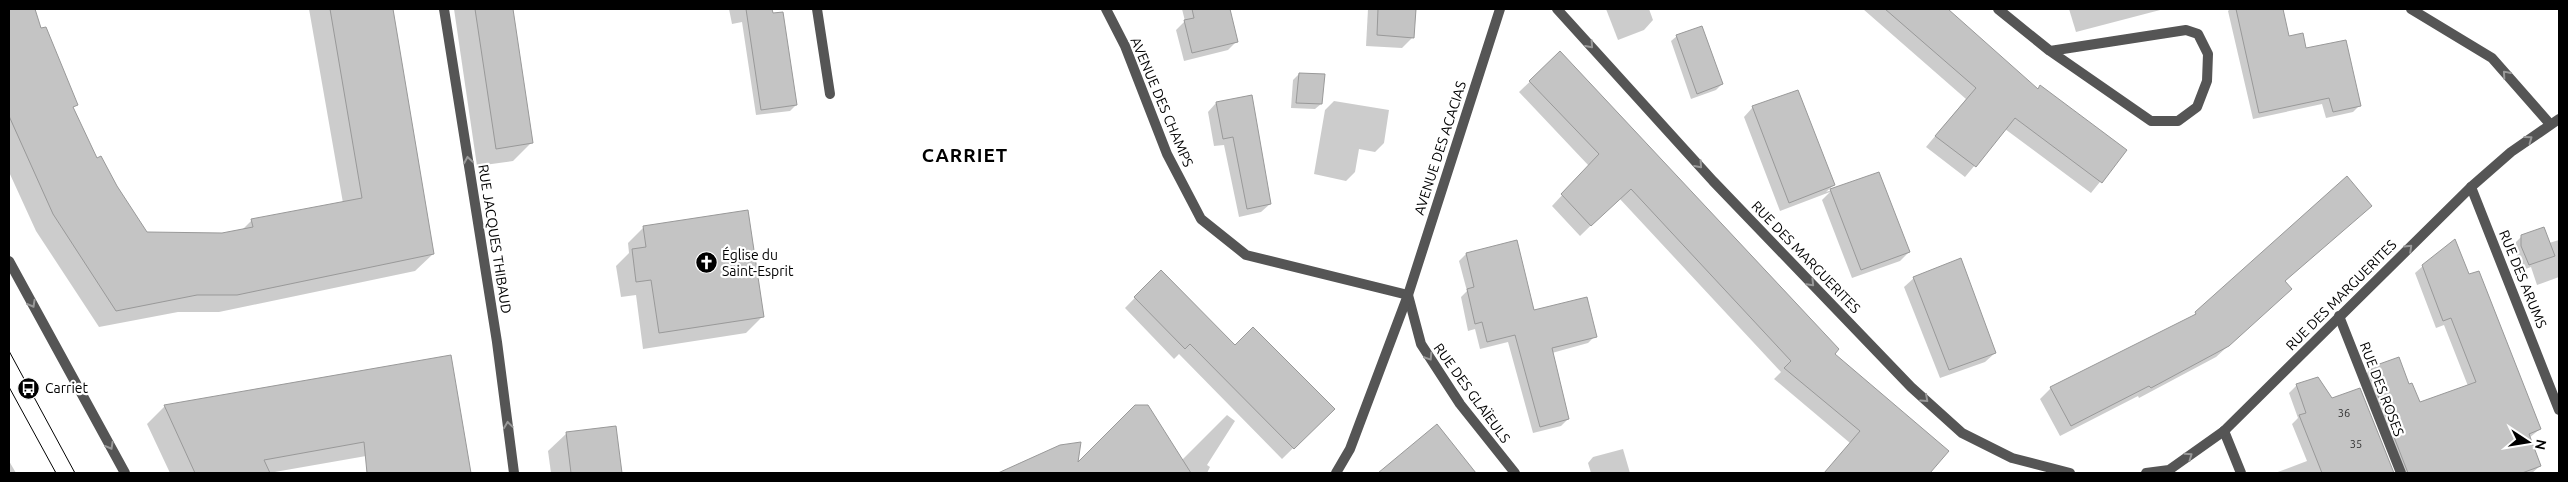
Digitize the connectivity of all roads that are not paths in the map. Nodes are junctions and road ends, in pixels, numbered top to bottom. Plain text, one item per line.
1 (444, 9) edge
2 (817, 9) edge
3 (1106, 9) edge
4 (1500, 9) edge
5 (1557, 9) edge
6 (1998, 9) edge
7 (2411, 9) edge
8 (2050, 51) junction
9 (830, 94) dead end
10 (2554, 122) edge
11 (2471, 187) junction
12 (9, 261) edge
13 (1408, 295) junction
14 (2339, 316) junction
15 (2559, 410) edge
16 (2224, 431) junction
17 (125, 473) edge
18 (514, 473) edge
19 (1336, 473) edge
20 (1514, 473) edge
21 (2070, 473) edge
22 (2146, 473) edge
23 (2240, 473) edge
24 (2401, 473) edge

18 -> 1 street, RUE JACQUES THIBAUD
2 - 9 street
3 - 13 street, AVENUE DES CHAMPS
4 - 13 street, AVENUE DES ACACIAS
5 -> 21 street, RUE DES MARGUERITES
6 - 8 street
10 -> 7 street
8 - 8 street
11 -> 10 street, RUE DES MARGUERITES
14 -> 11 street, RUE DES MARGUERITES
11 - 15 street, RUE DES ARUMS
12 -> 17 street
13 - 19 street, AVENUE DES ACACIAS
13 -> 20 street, RUE DES GLAÏEULS
14 - 16 street, RUE DES MARGUERITES
14 - 24 street, RUE DES ROSES
22 -> 16 street, RUE DES MARGUERITES
16 - 23 street

